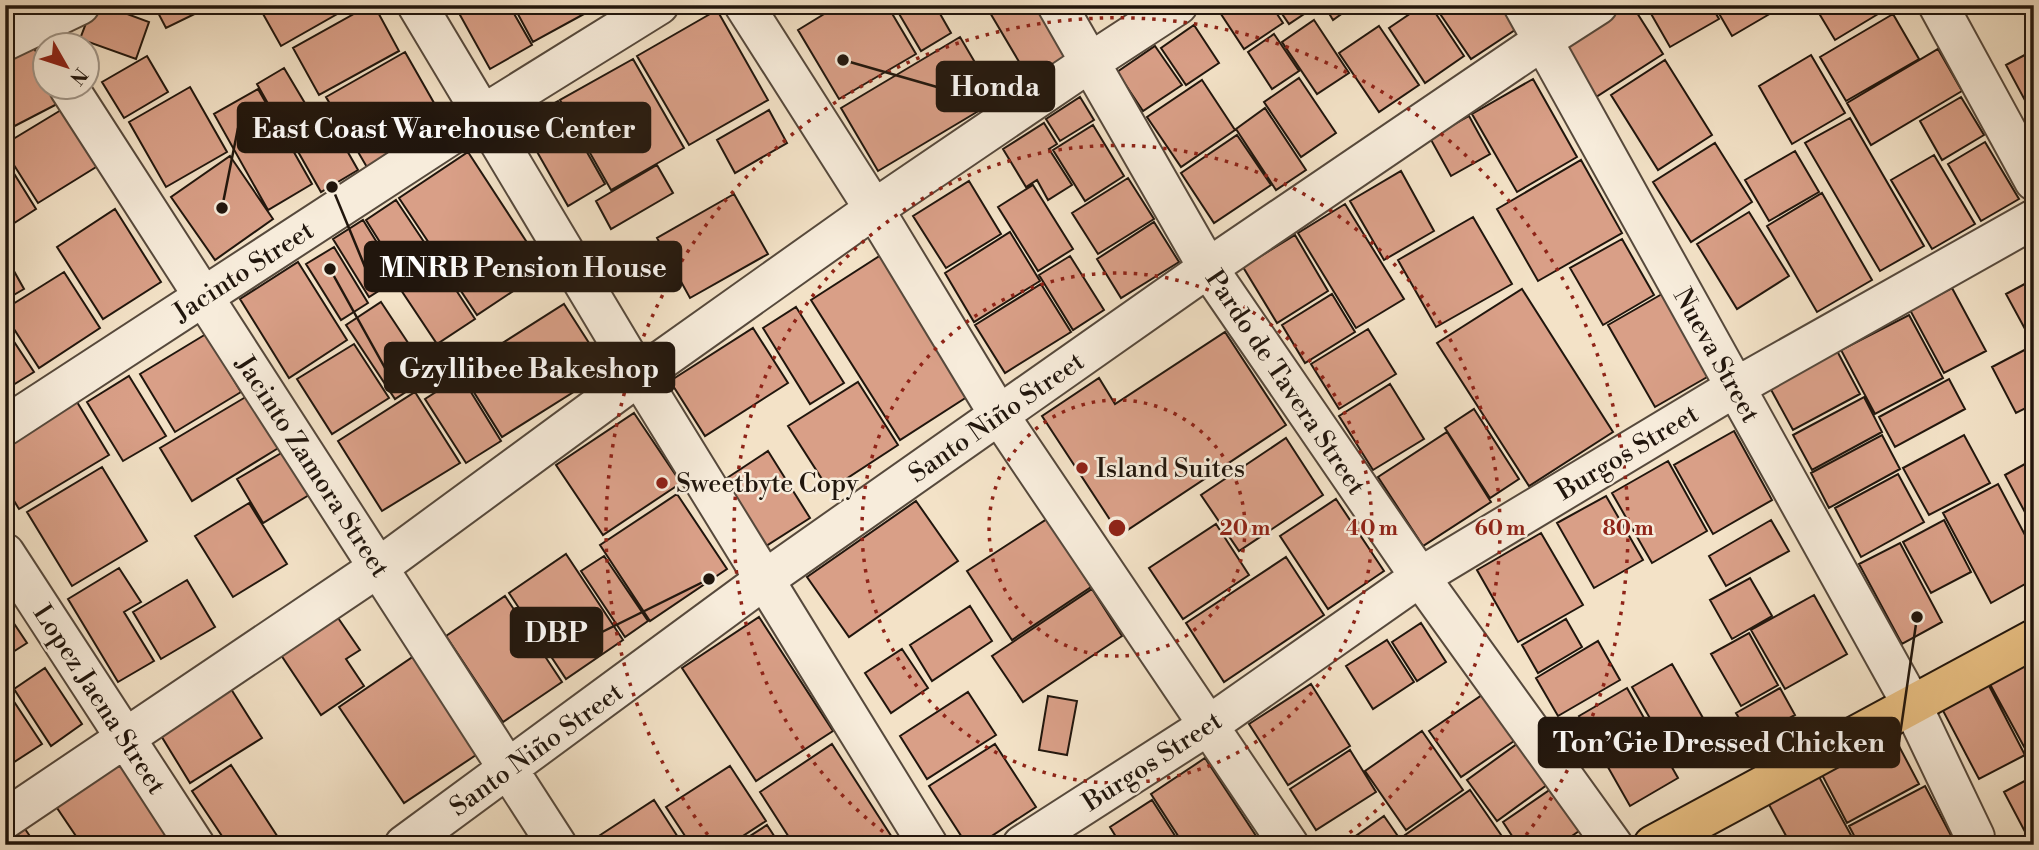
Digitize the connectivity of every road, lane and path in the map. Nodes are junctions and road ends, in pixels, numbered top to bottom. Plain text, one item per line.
1 (80, 5) edge
2 (416, 5) edge
3 (659, 5) edge
4 (744, 5) edge
5 (1056, 5) edge
6 (1178, 5) edge
7 (1522, 5) edge
8 (1598, 5) edge
9 (1938, 5) edge
10 (27, 41) edge
11 (1542, 41) junction
12 (1089, 63) junction
13 (78, 102) edge
14 (482, 115) junction
15 (2034, 181) edge
16 (874, 209) junction
17 (2034, 219) edge
18 (1208, 268) junction
19 (204, 296) junction
20 (639, 376) junction
21 (1734, 388) junction
22 (999, 415) junction
23 (5, 426) edge
24 (5, 553) edge
25 (379, 567) junction
26 (1420, 577) junction
27 (764, 580) junction
28 (2034, 639) edge
29 (1912, 705) junction
30 (1209, 725) junction
31 (125, 739) junction
32 (510, 769) junction
33 (5, 819) edge
34 (195, 845) edge
35 (404, 845) edge
36 (557, 845) edge
37 (928, 845) edge
38 (1023, 845) edge
39 (1289, 845) edge
40 (1613, 845) edge
41 (1653, 845) edge
42 (1974, 845) edge

1 - 10 street
2 - 14 street
3 - 14 street, Jacinto Street
4 - 16 street
5 - 12 street, Pardo de Tavera Street
6 - 12 street
7 - 11 street, Nueva Street
8 - 11 street, Santo Niño Street
9 - 15 street
11 - 18 street, Santo Niño Street
11 - 21 street, Nueva Street
12 - 16 street
12 - 18 street, Pardo de Tavera Street
13 - 19 street, Jacinto Zamora Street
14 - 19 street, Jacinto Street
14 - 20 street
16 - 20 street
16 - 22 street
17 - 21 street, Burgos Street
18 - 22 street, Santo Niño Street
18 - 26 street, Pardo de Tavera Street
19 - 23 street, Jacinto Street
19 - 25 street, Jacinto Zamora Street
20 - 25 street
20 - 27 street
21 - 26 street, Burgos Street
21 - 29 street, Nueva Street
22 - 27 street, Santo Niño Street
22 - 30 street
24 - 31 street, Lopez Jaena Street
25 - 31 street
25 - 32 street, Jacinto Zamora Street
26 - 30 street, Burgos Street
26 - 40 street, Pardo de Tavera Street
27 - 32 street, Santo Niño Street
27 - 37 street
28 - 29 main road
29 - 41 main road
29 - 42 street, Nueva Street
30 - 38 street, Burgos Street
30 - 39 street
31 - 33 street
31 - 34 street, Lopez Jaena Street
32 - 35 street, Santo Niño Street
32 - 36 street, Jacinto Zamora Street

